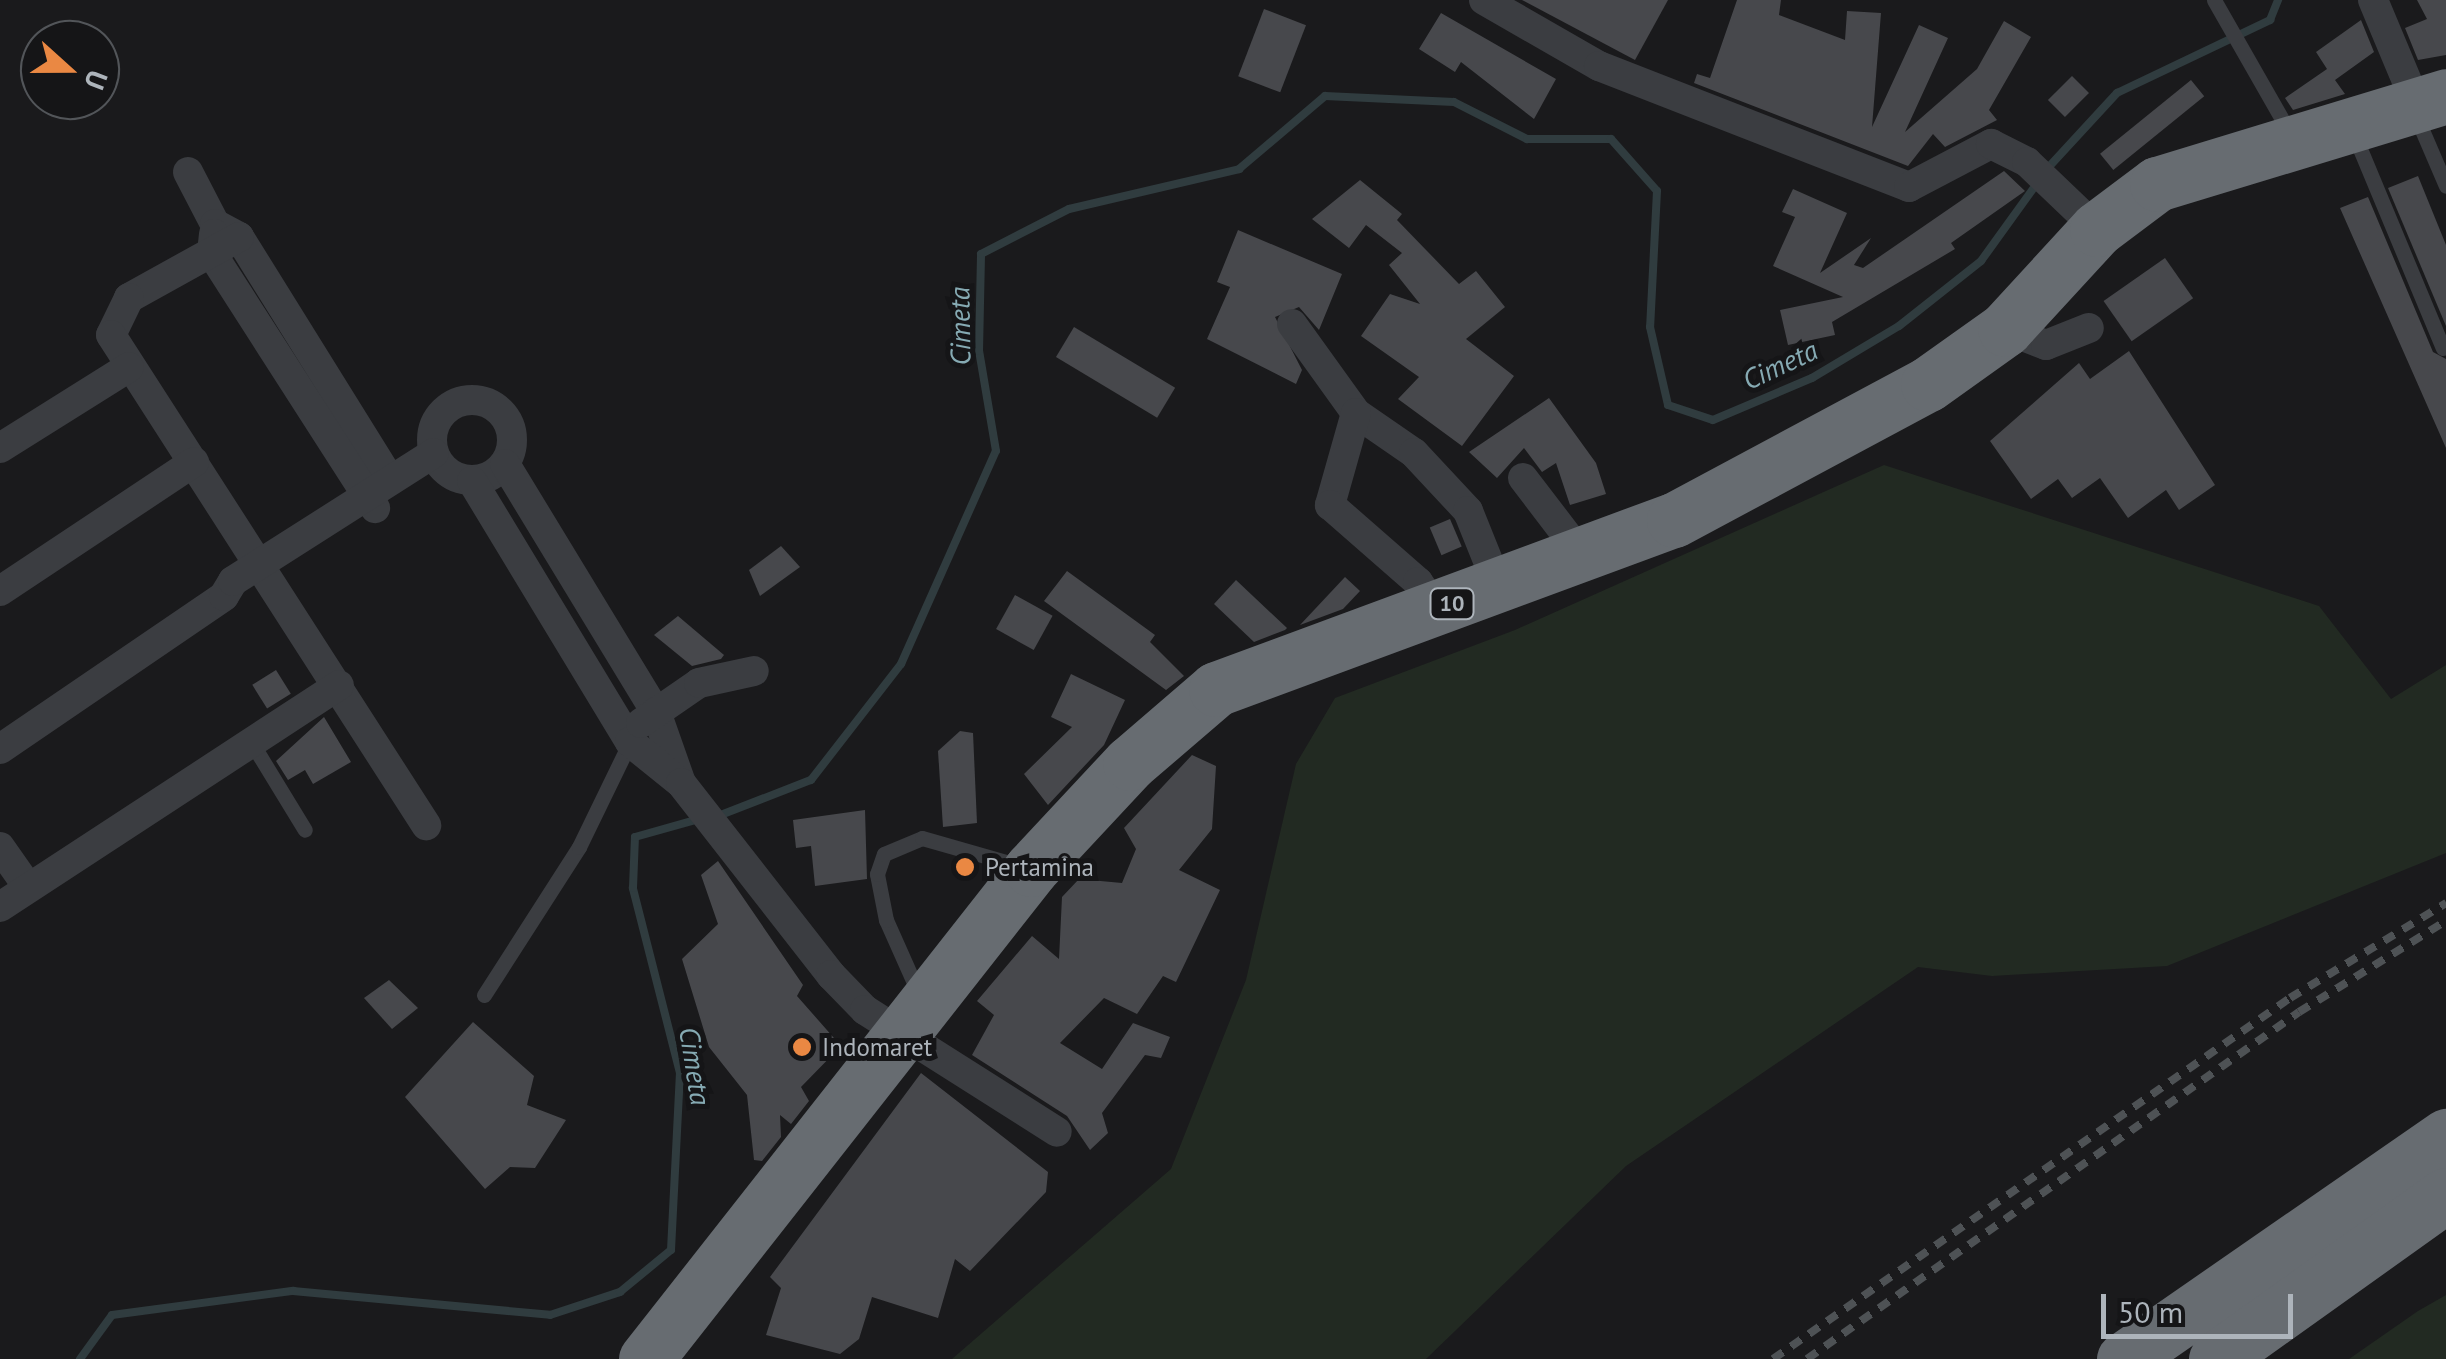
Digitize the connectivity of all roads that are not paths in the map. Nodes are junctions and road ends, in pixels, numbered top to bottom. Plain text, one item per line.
1 (1484, 0) edge
2 (2214, 0) edge
3 (2373, 0) edge
4 (2424, 101) edge
5 (2350, 124) junction
6 (2295, 144) junction
7 (188, 172) dead end
8 (2446, 186) edge
9 (2097, 229) junction
10 (222, 238) junction
11 (1292, 324) dead end
12 (2089, 328) dead end
13 (2004, 329) junction
14 (2443, 348) dead end
15 (133, 372) junction
16 (1356, 413) junction
17 (0, 448) edge
18 (437, 459) junction
19 (505, 464) junction
20 (189, 466) junction
21 (1523, 478) dead end
22 (472, 480) junction
23 (377, 494) junction
24 (1578, 550) junction
25 (258, 574) junction
26 (1499, 588) junction
27 (0, 591) edge
28 (1436, 609) junction
29 (754, 671) dead end
30 (332, 689) junction
31 (656, 712) junction
32 (628, 738) junction
33 (250, 740) junction
34 (0, 749) edge
35 (689, 793) junction
36 (426, 825) dead end
37 (305, 830) dead end
38 (0, 847) edge
39 (1031, 870) junction
40 (28, 887) junction
41 (0, 907) edge
42 (484, 995) dead end
43 (912, 1018) junction
44 (1057, 1132) dead end
45 (2432, 1175) edge
46 (646, 1359) edge
47 (2124, 1359) edge
48 (2216, 1359) edge

1 - 9 street
2 - 6 lane
3 - 4 street
4 - 5 highway, 10
4 - 8 lane
5 - 6 highway, 10
5 - 14 lane
6 - 9 highway, 10
7 - 10 street
9 - 13 highway, 10
10 - 15 street
10 - 23 street
11 - 16 street
12 - 13 street
13 - 24 highway, 10
15 - 17 street
15 - 20 street
16 - 26 street
16 - 28 street
18 - 19 street
18 - 22 street
18 - 23 street
19 - 22 street
19 - 31 street
20 - 25 street
20 - 27 street
21 - 24 street
22 - 32 street
23 - 25 street
24 - 26 highway, 10
25 - 30 street
25 - 34 street
26 - 28 highway, 10
28 - 39 highway, 10
29 - 31 street
30 - 33 street
30 - 36 street
31 - 32 street
31 - 35 street
32 - 35 street
32 - 42 lane
33 - 37 lane
33 - 40 street
35 - 43 street
38 - 40 street
39 - 43 highway, 10
39 - 43 lane
40 - 41 street
43 - 44 street
43 - 46 highway, 10
45 - 47 highway
45 - 48 highway

